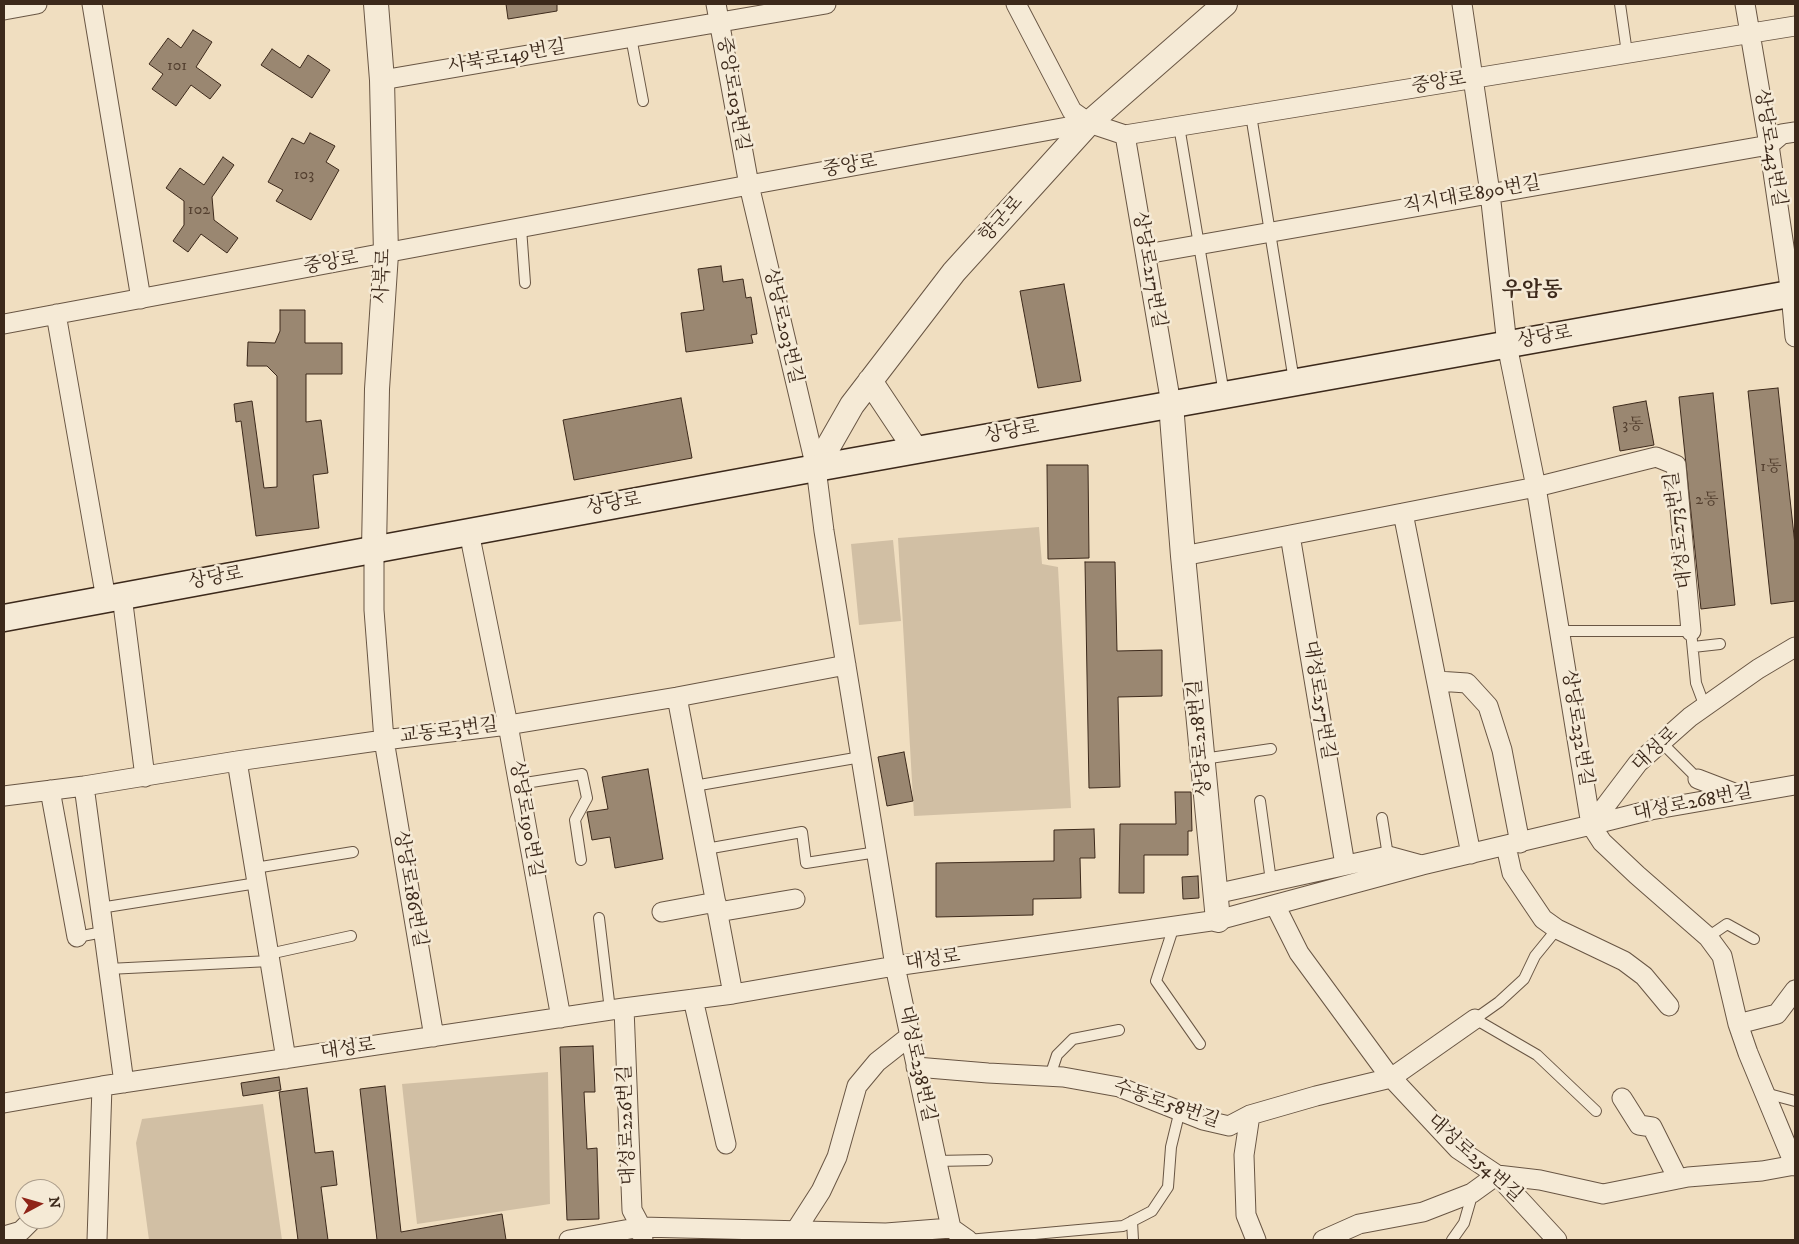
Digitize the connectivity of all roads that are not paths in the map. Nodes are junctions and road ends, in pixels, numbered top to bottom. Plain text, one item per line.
1 (37, 4) edge
2 (92, 4) edge
3 (376, 4) edge
4 (826, 4) edge
5 (1016, 4) edge
6 (1225, 4) edge
7 (1462, 4) edge
8 (1620, 4) edge
9 (1746, 4) edge
10 (4, 10) edge
11 (717, 12) edge
12 (1795, 26) edge
13 (1750, 32) junction
14 (632, 37) junction
15 (1628, 53) junction
16 (1474, 79) junction
17 (382, 80) junction
18 (644, 101) dead end
19 (1251, 115) junction
20 (1089, 124) junction
21 (1179, 126) junction
22 (1795, 132) edge
23 (1125, 135) junction
24 (1769, 145) junction
25 (748, 185) junction
26 (1490, 193) junction
27 (521, 228) junction
28 (1270, 232) junction
29 (1198, 245) junction
30 (386, 254) junction
31 (1146, 254) junction
32 (525, 283) dead end
33 (1793, 294) edge
34 (141, 298) junction
35 (56, 314) junction
36 (4, 324) edge
37 (1795, 337) edge
38 (1507, 345) junction
39 (870, 381) junction
40 (1294, 382) junction
41 (1224, 395) junction
42 (1171, 404) junction
43 (916, 450) junction
44 (816, 468) junction
45 (1536, 486) junction
46 (1403, 512) junction
47 (469, 532) junction
48 (1290, 535) junction
49 (374, 549) junction
50 (1183, 556) junction
51 (114, 597) junction
52 (4, 618) edge
53 (1560, 631) junction
54 (1692, 639) junction
55 (1720, 644) dead end
56 (1795, 648) edge
57 (846, 665) junction
58 (1437, 681) junction
59 (677, 696) junction
60 (1705, 706) junction
61 (508, 725) junction
62 (384, 740) junction
63 (1662, 742) junction
64 (1271, 749) dead end
65 (861, 757) junction
66 (1202, 759) junction
67 (237, 762) junction
68 (145, 777) junction
69 (1698, 779) joint
70 (519, 784) junction
71 (1795, 785) edge
72 (84, 786) junction
73 (694, 786) junction
74 (50, 790) junction
75 (1738, 795) junction
76 (4, 796) edge
77 (1260, 801) dead end
78 (1382, 818) dead end
79 (1591, 825) junction
80 (1513, 845) junction
81 (706, 849) junction
82 (353, 852) dead end
83 (877, 852) junction
84 (1471, 854) junction
85 (1388, 856) junction
86 (581, 860) dead end
87 (1345, 866) junction
88 (1422, 866) junction
89 (256, 876) junction
90 (1271, 881) junction
91 (1215, 894) junction
92 (796, 899) dead end
93 (1275, 904) junction
94 (717, 907) junction
95 (100, 908) junction
96 (662, 912) dead end
97 (599, 918) dead end
98 (1218, 920) junction
99 (1174, 926) junction
100 (1557, 928) junction
101 (103, 932) junction
102 (351, 936) dead end
103 (77, 937) joint
104 (1708, 937) junction
105 (1754, 939) dead end
106 (269, 958) junction
107 (895, 966) junction
108 (108, 969) junction
109 (1795, 990) edge
110 (733, 994) junction
111 (693, 999) junction
112 (1669, 1006) dead end
113 (617, 1009) junction
114 (560, 1018) junction
115 (1474, 1019) junction
116 (1738, 1024) junction
117 (1120, 1030) dead end
118 (910, 1036) junction
119 (434, 1038) junction
120 (1200, 1044) dead end
121 (286, 1059) junction
122 (916, 1067) junction
123 (1050, 1076) junction
124 (1391, 1078) junction
125 (124, 1083) junction
126 (102, 1086) junction
127 (1765, 1093) junction
128 (1622, 1098) dead end
129 (1795, 1101) edge
130 (4, 1103) edge
131 (1180, 1110) junction
132 (1596, 1111) dead end
133 (1250, 1115) junction
134 (726, 1144) dead end
135 (987, 1160) dead end
136 (936, 1161) junction
137 (1795, 1165) edge
138 (1497, 1175) junction
139 (1678, 1179) junction
140 (1473, 1192) junction
141 (1132, 1221) junction
142 (951, 1228) junction
143 (23, 1229) edge
144 (796, 1230) junction
145 (642, 1233) edge
146 (742, 1234) edge
147 (920, 1235) edge
148 (4, 1236) edge
149 (97, 1240) edge
150 (568, 1240) edge
151 (968, 1240) edge
152 (1133, 1240) edge
153 (1256, 1240) edge
154 (1323, 1240) edge
155 (1452, 1240) edge
156 (1557, 1240) edge

1 - 10 street
2 - 34 street
3 - 17 street, 사북로
4 - 11 street, 사북로149번길
5 - 20 street
6 - 20 street, 향군로
7 - 16 street, 상당로232번길
8 - 15 lane
9 - 13 street, 상당로243번길
11 - 14 street, 사북로149번길
11 - 25 street, 중앙로103번길
12 - 13 street, 중앙로
13 - 15 street, 중앙로
13 - 24 street, 상당로243번길
14 - 17 street, 사북로149번길
14 - 18 lane
15 - 16 street, 중앙로
16 - 19 street, 중앙로
16 - 26 street, 상당로232번길
17 - 30 street, 사북로
19 - 21 street, 중앙로
19 - 28 lane
20 - 23 street, 중앙로
20 - 25 street, 중앙로
20 - 39 street, 향군로
21 - 23 street, 중앙로
21 - 29 lane
22 - 24 street, 직지대로890번길
23 - 31 street, 상당로217번길
24 - 26 street, 직지대로890번길
24 - 33 street, 상당로243번길
25 - 27 street, 중앙로
25 - 44 street, 상당로203번길
26 - 28 street, 직지대로890번길
26 - 38 street, 상당로232번길
27 - 30 street, 중앙로
27 - 32 lane
28 - 29 street, 직지대로890번길
28 - 40 lane
29 - 31 street, 직지대로890번길
29 - 41 lane
30 - 34 street, 중앙로
30 - 49 street, 사북로
31 - 42 street, 상당로217번길
33 - 37 street, 상당로243번길
33 - 38 main road, 상당로
34 - 35 street, 중앙로
35 - 36 street, 중앙로
35 - 51 street
38 - 40 main road, 상당로
38 - 45 street, 상당로232번길
39 - 43 street
39 - 44 street, 향군로
40 - 41 main road, 상당로
41 - 42 main road, 상당로
42 - 43 main road, 상당로
42 - 50 street, 상당로218번길
43 - 44 main road, 상당로
44 - 47 main road, 상당로
44 - 57 street, 상당로203번길
45 - 46 street
45 - 53 street, 상당로232번길
45 - 54 street, 대성로273번길
46 - 48 street
46 - 58 street
47 - 49 main road, 상당로
47 - 61 street, 상당로190번길
48 - 50 street
48 - 87 street, 대성로257번길
49 - 51 main road, 상당로
49 - 62 street, 상당로186번길
50 - 66 street, 상당로218번길
51 - 52 main road, 상당로
51 - 68 street
53 - 54 lane
53 - 79 street, 상당로232번길
54 - 55 lane
54 - 60 lane, 대성로273번길
56 - 60 street, 대성로
57 - 59 street, 교동로3번길
57 - 65 street, 상당로203번길
58 - 80 street
58 - 84 street
59 - 61 street, 교동로3번길
59 - 73 street
60 - 63 street, 대성로
61 - 62 street, 교동로3번길
61 - 70 street, 상당로190번길
62 - 67 street, 교동로3번길
62 - 119 street, 상당로186번길
63 - 69 lane
63 - 79 street, 대성로
64 - 66 lane
65 - 73 lane
65 - 83 street, 대성로238번길
66 - 91 street, 상당로218번길
67 - 68 street, 교동로3번길
67 - 89 street
68 - 72 street, 교동로3번길
69 - 75 street
70 - 86 lane
70 - 114 street, 상당로190번길
71 - 75 street, 대성로268번길
72 - 74 street, 교동로3번길
72 - 95 street
73 - 81 street
74 - 76 street, 교동로3번길
74 - 103 street
75 - 79 street, 대성로268번길
77 - 90 lane
78 - 85 lane
79 - 80 street, 대성로
79 - 104 street
80 - 84 street, 대성로
80 - 100 street
81 - 83 lane
81 - 94 street
82 - 89 lane
83 - 107 street, 대성로238번길
84 - 88 street, 대성로
85 - 87 street
85 - 88 street
87 - 90 street
88 - 93 street, 대성로
89 - 95 lane
89 - 106 street
90 - 91 street
91 - 98 street, 상당로218번길
92 - 94 street
93 - 98 street, 대성로
93 - 124 street, 대성로254번길
94 - 96 street
94 - 110 street
95 - 101 street
97 - 113 lane
98 - 99 street, 대성로
99 - 107 street, 대성로
99 - 120 lane
100 - 112 street
100 - 115 lane
101 - 103 lane
101 - 108 street
102 - 106 lane
104 - 105 lane
104 - 116 street
106 - 108 lane
106 - 121 street
107 - 110 street, 대성로
107 - 118 street, 대성로238번길
108 - 125 street
109 - 116 street
110 - 111 street, 대성로
111 - 113 street, 대성로
111 - 134 street
113 - 114 street, 대성로
113 - 145 street, 대성로226번길
114 - 119 street, 대성로
115 - 124 street
115 - 132 lane
116 - 127 street
117 - 123 lane
118 - 122 street, 대성로238번길
118 - 144 street
119 - 121 street, 대성로
121 - 125 street, 대성로
122 - 123 street, 수동로58번길
122 - 136 street, 대성로238번길
123 - 131 street, 수동로58번길
124 - 133 street, 수동로58번길
124 - 138 street, 대성로254번길
125 - 126 street, 대성로
126 - 130 street, 대성로
126 - 149 street
127 - 129 lane
127 - 137 street
128 - 139 street
131 - 133 street, 수동로58번길
131 - 141 lane
133 - 153 street
135 - 136 lane
136 - 142 street, 대성로238번길
137 - 139 street
138 - 139 street
138 - 140 street
138 - 156 street, 대성로254번길
140 - 154 street
140 - 155 lane
141 - 151 lane
141 - 152 lane
142 - 147 street
142 - 151 street
143 - 148 street
144 - 146 street
144 - 147 street
145 - 146 street
145 - 150 street

